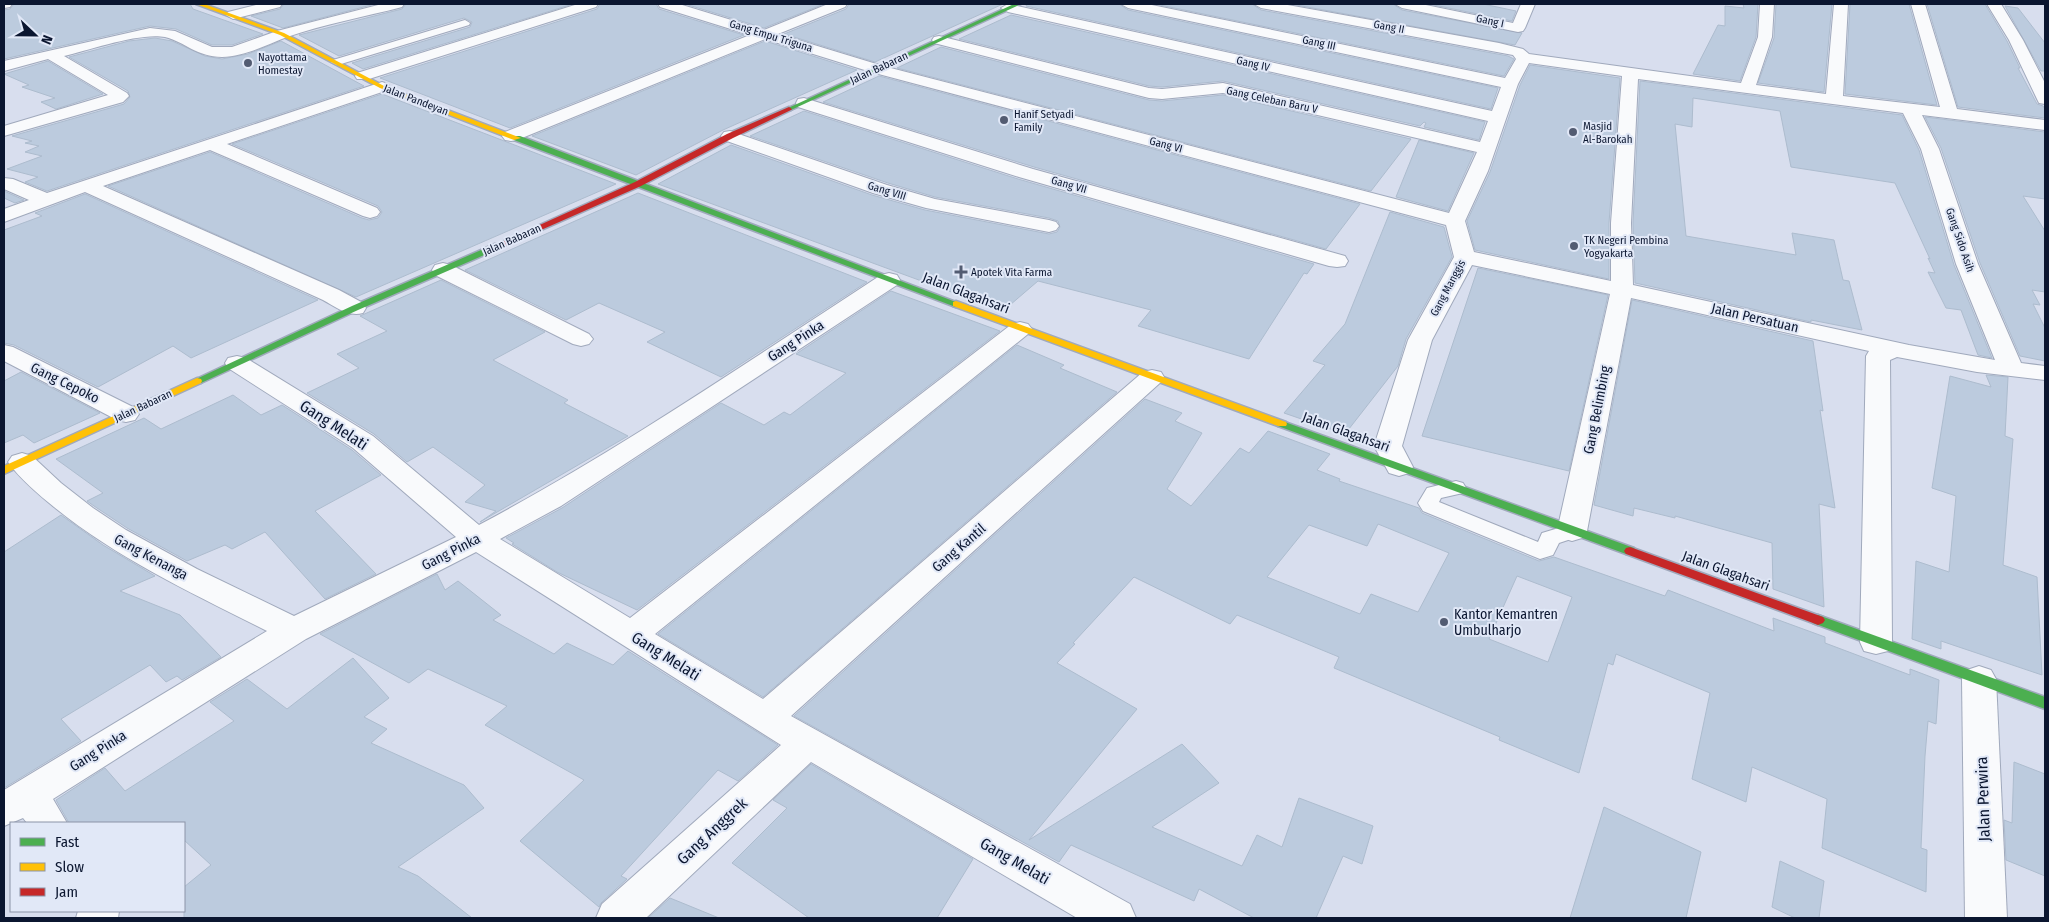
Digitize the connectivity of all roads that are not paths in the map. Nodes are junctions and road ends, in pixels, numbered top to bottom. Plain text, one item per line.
1 (199, 4) edge
2 (275, 4) edge
3 (397, 4) edge
4 (591, 4) edge
5 (665, 4) edge
6 (840, 4) edge
7 (1128, 4) edge
8 (1261, 4) edge
9 (1402, 4) edge
10 (1528, 4) edge
11 (1768, 4) edge
12 (1840, 4) edge
13 (1918, 4) edge
14 (1994, 4) edge
15 (723, 6) dead end
16 (1013, 6) edge
17 (233, 14) junction
18 (699, 14) junction
19 (465, 23) dead end
20 (1518, 28) junction
21 (282, 34) junction
22 (765, 34) junction
23 (939, 40) junction
24 (50, 54) junction
25 (1521, 55) junction
26 (4, 56) edge
27 (21, 61) junction
28 (337, 62) junction
29 (4, 66) edge
30 (876, 69) junction
31 (1630, 72) junction
32 (363, 76) junction
33 (1510, 84) junction
34 (382, 87) junction
35 (1747, 89) junction
36 (2045, 99) edge
37 (1834, 100) junction
38 (804, 102) junction
39 (1910, 109) junction
40 (1950, 114) junction
41 (1499, 118) junction
42 (2045, 125) edge
43 (4, 131) edge
44 (511, 136) junction
45 (730, 136) junction
46 (212, 144) junction
47 (1487, 149) junction
48 (6, 183) dead end
49 (638, 184) junction
50 (86, 185) junction
51 (46, 200) junction
52 (370, 212) dead end
53 (4, 216) edge
54 (1455, 222) junction
55 (1049, 226) dead end
56 (1465, 257) junction
57 (1337, 261) dead end
58 (443, 270) junction
59 (889, 280) junction
60 (1622, 289) junction
61 (355, 308) junction
62 (1020, 329) junction
63 (581, 339) dead end
64 (1894, 349) junction
65 (4, 352) edge
66 (237, 363) junction
67 (2012, 370) junction
68 (2045, 373) edge
69 (1152, 377) junction
70 (126, 414) junction
71 (13, 466) edge
72 (1399, 467) junction
73 (1456, 488) junction
74 (1572, 531) junction
75 (477, 539) junction
76 (294, 630) junction
77 (632, 634) junction
78 (1876, 642) junction
79 (1979, 680) junction
80 (2045, 704) edge
81 (765, 718) junction
82 (807, 743) junction
83 (27, 809) edge
84 (618, 918) edge
85 (1115, 918) edge
86 (1986, 918) edge

1 - 17 street, Jalan Pandeyan
2 - 17 street
3 - 21 street
4 - 32 street
5 - 18 street, Gang Empu Triguna
6 - 22 street
7 - 33 street, Gang III
8 - 25 street, Gang II
9 - 20 street, Gang I
10 - 20 street
11 - 35 street
12 - 37 street
13 - 40 street
14 - 36 street
15 - 18 street
16 - 23 street, Jalan Babaran
16 - 41 street, Gang IV
17 - 21 street, Jalan Pandeyan
18 - 22 street, Gang Empu Triguna
19 - 28 lane
20 - 25 street
21 - 24 street
21 - 28 street, Jalan Pandeyan
22 - 30 street, Gang Empu Triguna
22 - 44 street
23 - 30 street, Jalan Babaran
23 - 47 street, Gang Celeban Baru V
24 - 27 street
24 - 43 street
25 - 31 street, Gang II
25 - 33 street
26 - 27 street
27 - 29 street
28 - 32 street, Jalan Pandeyan
30 - 38 street, Jalan Babaran
30 - 54 street, Gang VI
31 - 35 street, Gang II
31 - 60 street, Gang Belimbing
32 - 34 street, Jalan Pandeyan
33 - 41 street
34 - 44 street, Jalan Pandeyan
34 - 46 street
35 - 37 street, Gang II
37 - 39 street, Gang II
38 - 45 street, Jalan Babaran
38 - 57 street, Gang VII
39 - 40 street, Gang II
39 - 67 street, Gang Sido Asih
40 - 42 street, Gang II
41 - 47 street
44 - 49 street, Jalan Pandeyan
45 - 49 street, Jalan Babaran
45 - 55 street, Gang VIII
46 - 50 street
46 - 52 street
47 - 54 street
48 - 51 street
49 - 58 street, Jalan Babaran
49 - 59 street, Jalan Glagahsari
50 - 51 street
50 - 61 street
51 - 53 street
54 - 56 street, Gang Manggis
56 - 60 street, Jalan Persatuan
56 - 72 street, Gang Manggis
58 - 61 street, Jalan Babaran
58 - 63 street
59 - 62 street, Jalan Glagahsari
59 - 75 street, Gang Pinka
60 - 64 street, Jalan Persatuan
60 - 74 street, Gang Belimbing
61 - 66 street, Jalan Babaran
62 - 69 street, Jalan Glagahsari
62 - 77 street
64 - 67 street, Jalan Persatuan
64 - 78 street
65 - 70 street, Gang Cepoko
66 - 70 street, Jalan Babaran
66 - 75 street, Gang Melati
67 - 68 street, Jalan Persatuan
69 - 72 street, Jalan Glagahsari
69 - 81 street, Gang Kantil
70 - 71 street, Jalan Babaran
71 - 76 street, Gang Kenanga
72 - 73 street, Jalan Glagahsari
73 - 74 street, Jalan Glagahsari
73 - 74 lane
74 - 78 street, Jalan Glagahsari
75 - 76 street, Gang Pinka
75 - 77 street, Gang Melati
76 - 83 street, Gang Pinka
77 - 81 street, Gang Melati
78 - 79 street, Jalan Glagahsari
79 - 80 street, Jalan Glagahsari
79 - 86 street, Jalan Perwira
81 - 82 street, Gang Melati
82 - 84 street, Gang Anggrek
82 - 85 street, Gang Melati

